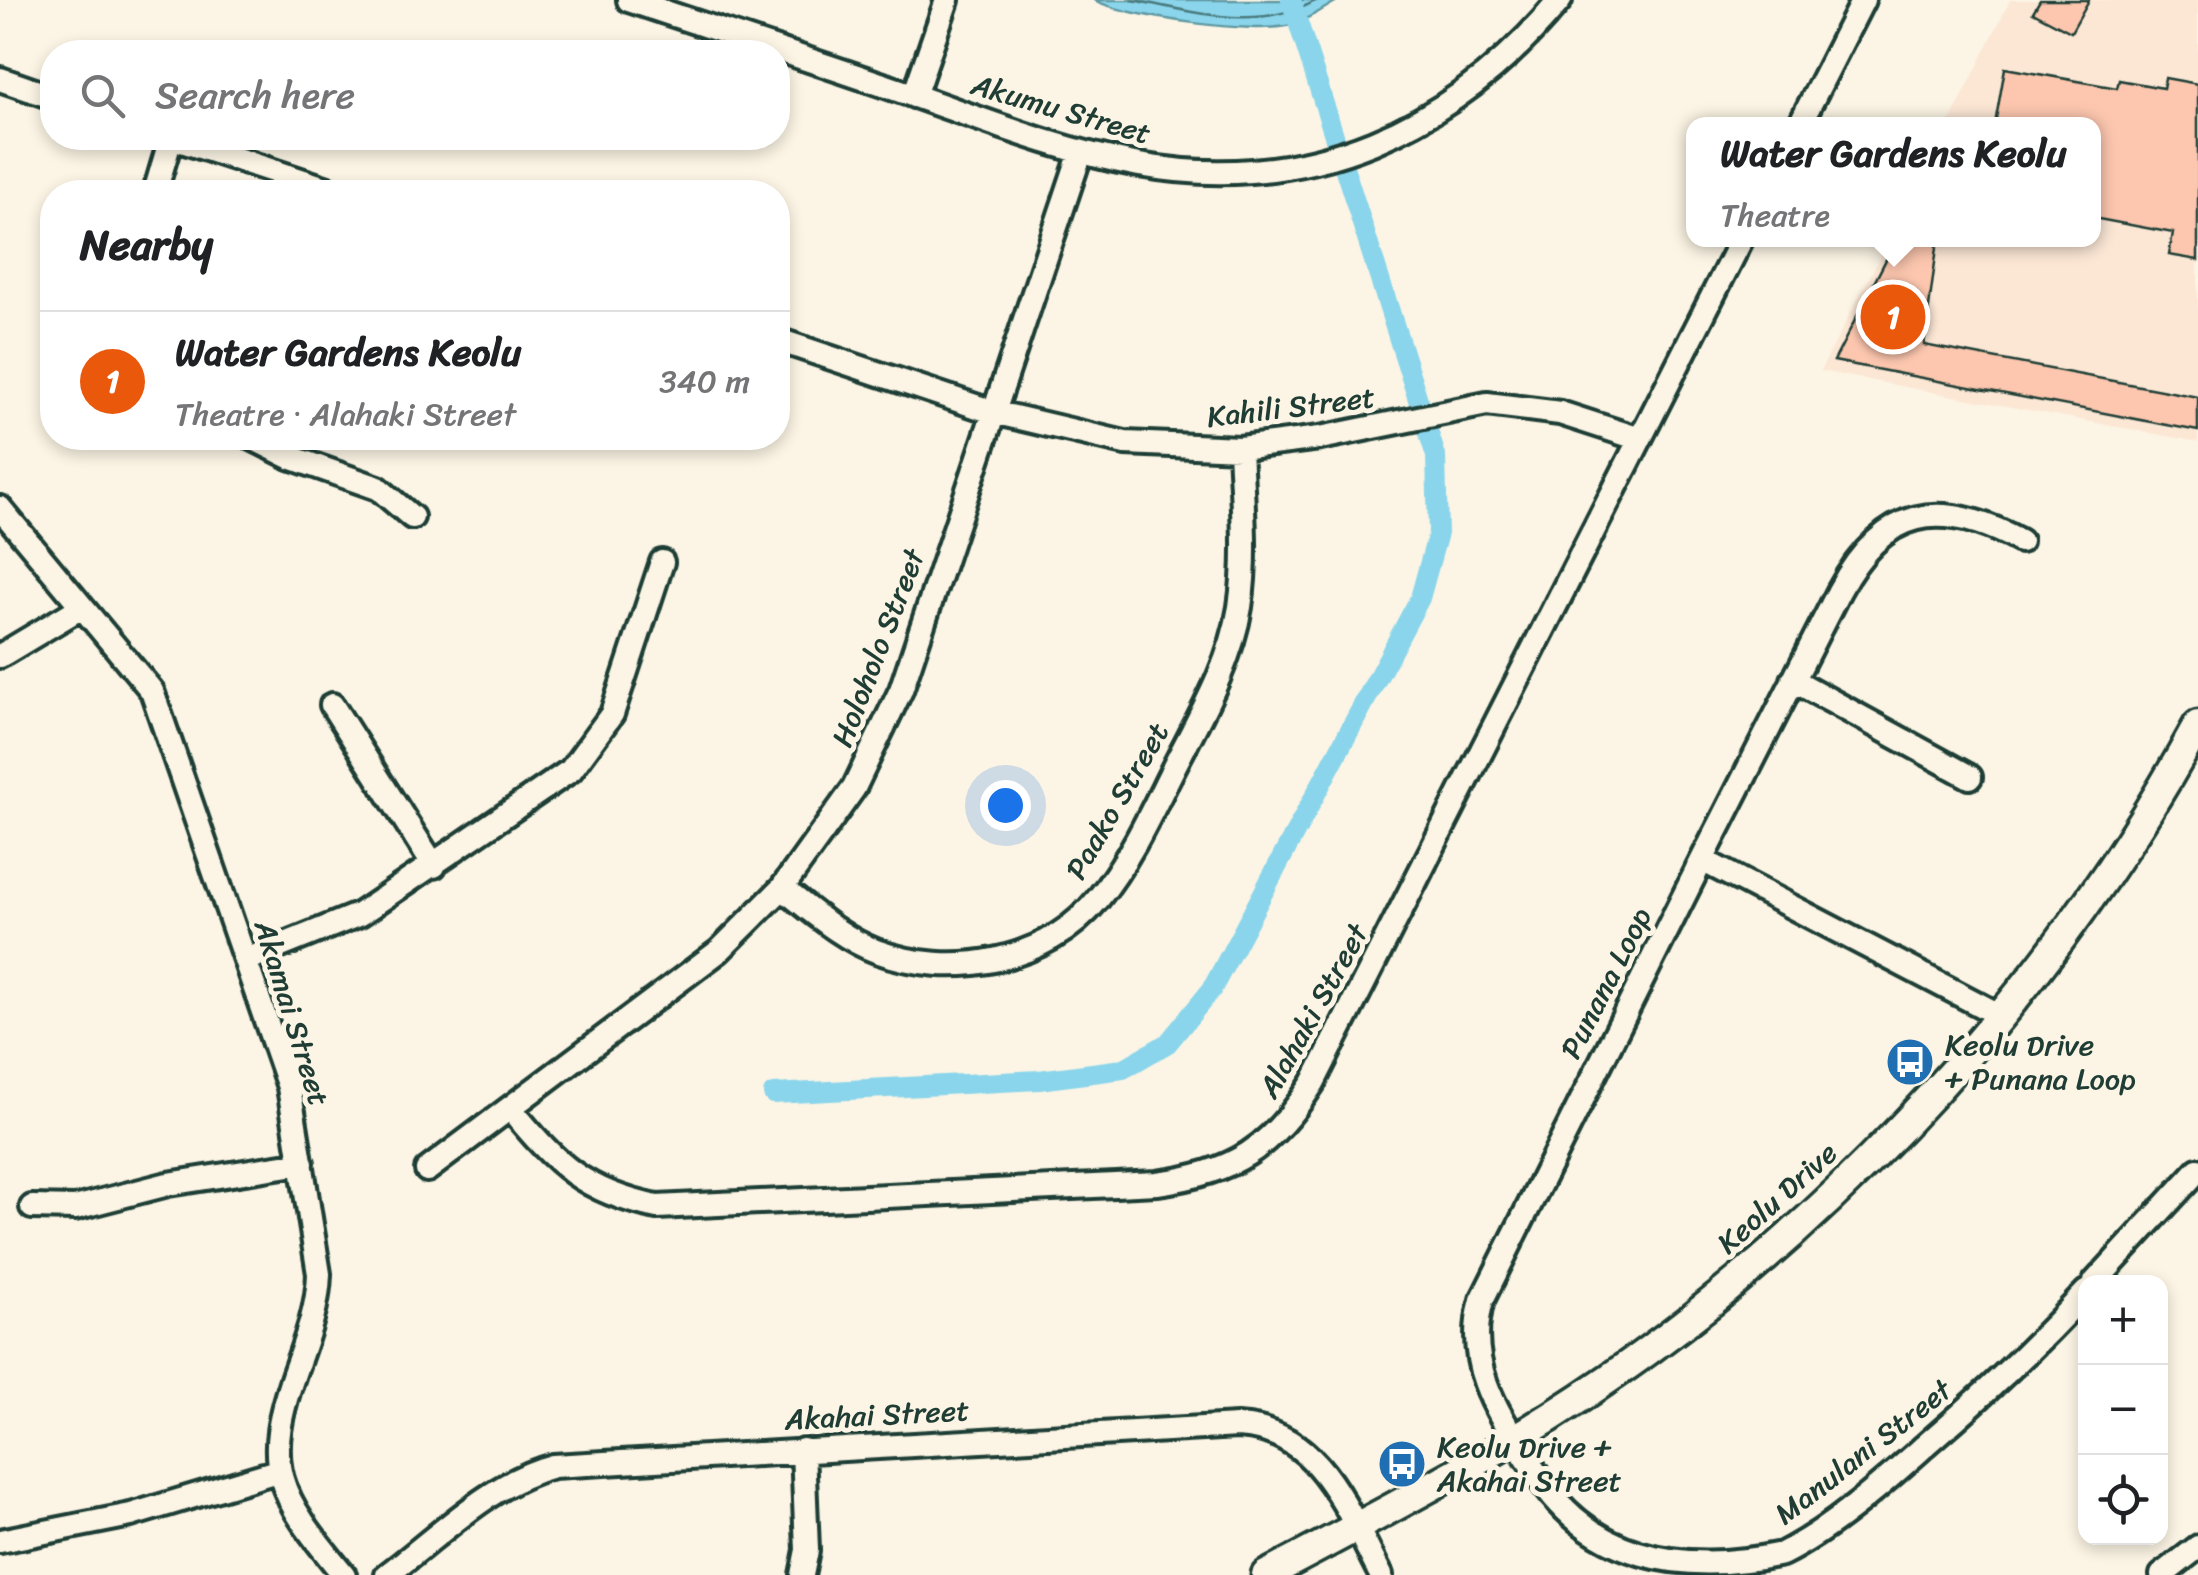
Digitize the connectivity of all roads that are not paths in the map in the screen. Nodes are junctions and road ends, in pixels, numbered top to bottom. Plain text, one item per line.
1 (629, 0) edge
2 (947, 0) edge
3 (1560, 0) edge
4 (1863, 0) edge
5 (748, 40) edge
6 (790, 54) edge
7 (0, 78) edge
8 (40, 93) edge
9 (914, 96) junction
10 (1804, 117) edge
11 (168, 150) edge
12 (209, 150) edge
13 (1081, 152) junction
14 (159, 180) edge
15 (301, 180) edge
16 (1737, 247) edge
17 (790, 344) edge
18 (994, 412) junction
19 (1640, 440) junction
20 (1240, 448) junction
21 (276, 450) edge
22 (0, 508) edge
23 (412, 517) dead end
24 (2020, 541) dead end
25 (662, 562) dead end
26 (80, 608) junction
27 (0, 656) edge
28 (1793, 680) junction
29 (332, 705) dead end
30 (2198, 724) edge
31 (1970, 777) dead end
32 (1702, 860) junction
33 (434, 866) junction
34 (782, 888) junction
35 (246, 960) junction
36 (1999, 1015) junction
37 (510, 1108) junction
38 (302, 1163) junction
39 (427, 1170) dead end
40 (2198, 1170) edge
41 (32, 1207) dead end
42 (2100, 1275) edge
43 (2078, 1301) edge
44 (1514, 1439) junction
45 (804, 1450) junction
46 (277, 1471) junction
47 (1356, 1527) junction
48 (0, 1541) edge
49 (2198, 1547) edge
50 (344, 1575) edge
51 (387, 1575) edge
52 (802, 1575) edge
53 (1266, 1575) edge
54 (1381, 1575) edge
55 (2162, 1575) edge

1 - 5 street, Akumu Street
2 - 9 street
3 - 13 street, Akumu Street
4 - 10 street
6 - 9 street, Akumu Street
7 - 8 street
9 - 13 street, Akumu Street
11 - 14 street
12 - 15 street
13 - 18 street, Holoholo Street
16 - 19 street, Alahaki Street
17 - 18 street, Kahili Street
18 - 20 street, Kahili Street
18 - 34 street, Holoholo Street
19 - 20 street, Kahili Street
19 - 37 street, Alahaki Street
20 - 34 street, Paako Street
21 - 23 street
22 - 26 street, Akamai Street
24 - 28 street, Punana Loop
25 - 33 street
26 - 27 street
26 - 35 street, Akamai Street
28 - 31 street
28 - 32 street, Punana Loop
29 - 33 street
30 - 36 main road, Keolu Drive
32 - 36 street
32 - 44 street, Punana Loop
33 - 35 street
34 - 37 street, Holoholo Street
35 - 38 street, Akamai Street
36 - 44 main road, Keolu Drive
37 - 39 street, Holoholo Street
38 - 41 street
38 - 46 street, Akamai Street
40 - 42 street
43 - 44 street, Manulani Street
44 - 47 main road, Keolu Drive
45 - 47 street, Akahai Street
45 - 51 street, Akahai Street
45 - 52 street
46 - 48 street
46 - 50 street, Akamai Street
47 - 53 main road, Keolu Drive
47 - 54 street, Akahai Street
49 - 55 street

